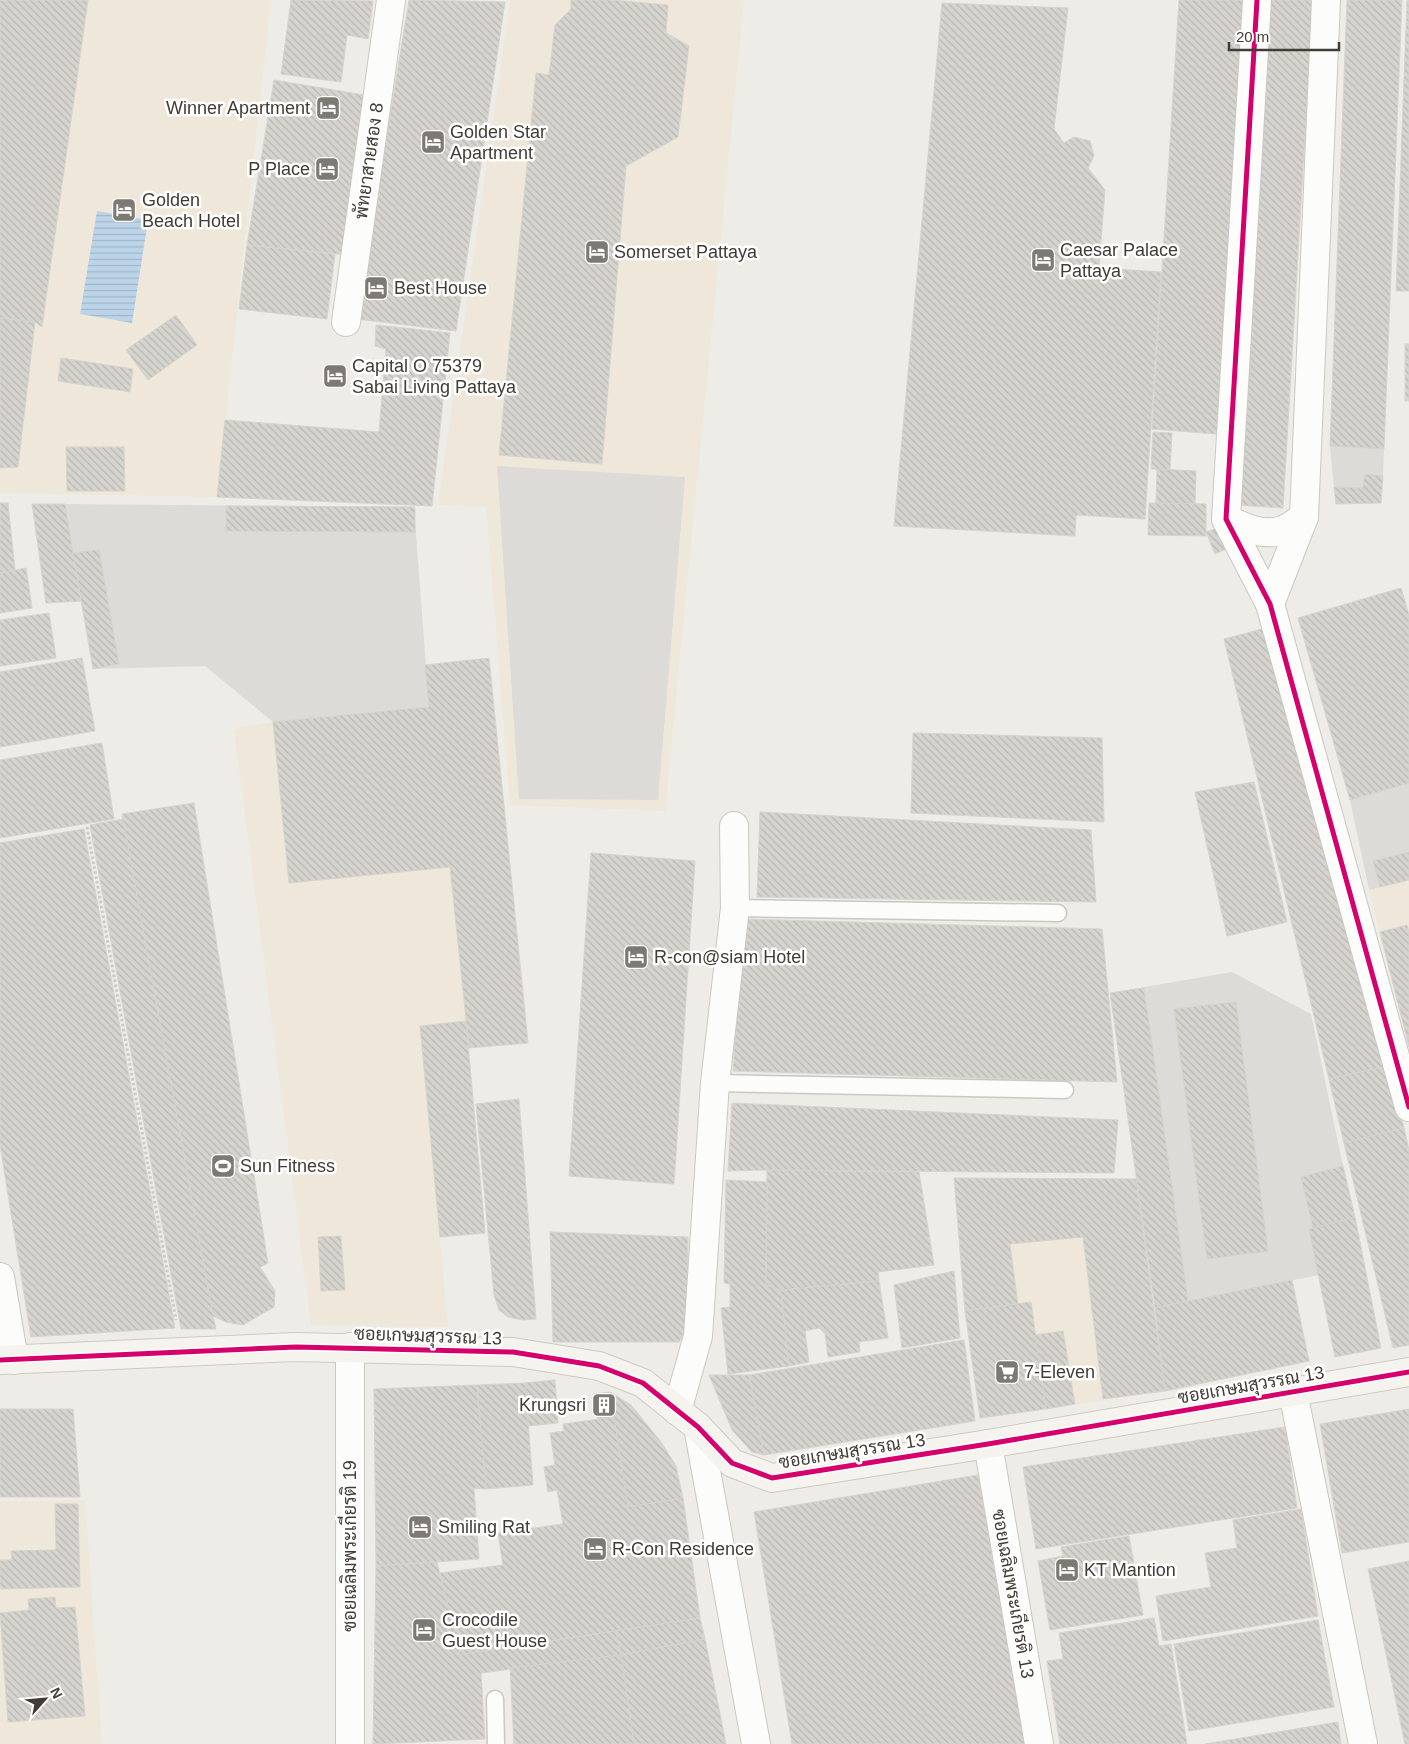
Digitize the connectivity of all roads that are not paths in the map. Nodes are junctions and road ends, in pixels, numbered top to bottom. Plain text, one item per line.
1 (391, 0) edge
2 (1257, 0) edge
3 (1326, 0) edge
4 (346, 322) dead end
5 (1304, 517) junction
6 (1226, 519) junction
7 (1270, 604) junction
8 (734, 826) dead end
9 (735, 908) junction
10 (1058, 914) dead end
11 (715, 1084) junction
12 (1065, 1090) dead end
13 (1409, 1107) edge
14 (0, 1277) edge
15 (350, 1347) junction
16 (7, 1360) edge
17 (1409, 1372) edge
18 (1293, 1392) junction
19 (688, 1419) junction
20 (988, 1444) junction
21 (495, 1699) dead end
22 (350, 1744) edge
23 (496, 1744) edge
24 (756, 1744) edge
25 (1039, 1744) edge
26 (1363, 1744) edge

1 - 4 street, พัทยาสายสอง 8
2 - 6 street
3 - 5 street
5 - 6 street
5 - 7 street
6 - 7 street
7 - 13 street
8 - 9 street
9 - 10 lane
9 - 11 street
11 - 12 lane
11 - 19 street
14 - 16 street
15 - 16 street, ซอยเกษมสุวรรณ 13
15 - 19 street, ซอยเกษมสุวรรณ 13
15 - 22 street, ซอยเฉลิมพระเกียรติ 19
17 - 18 street, ซอยเกษมสุวรรณ 13
18 - 20 street, ซอยเกษมสุวรรณ 13
18 - 26 street
19 - 20 street, ซอยเกษมสุวรรณ 13
19 - 24 street
20 - 25 street, ซอยเฉลิมพระเกียรติ 13
21 - 23 lane

